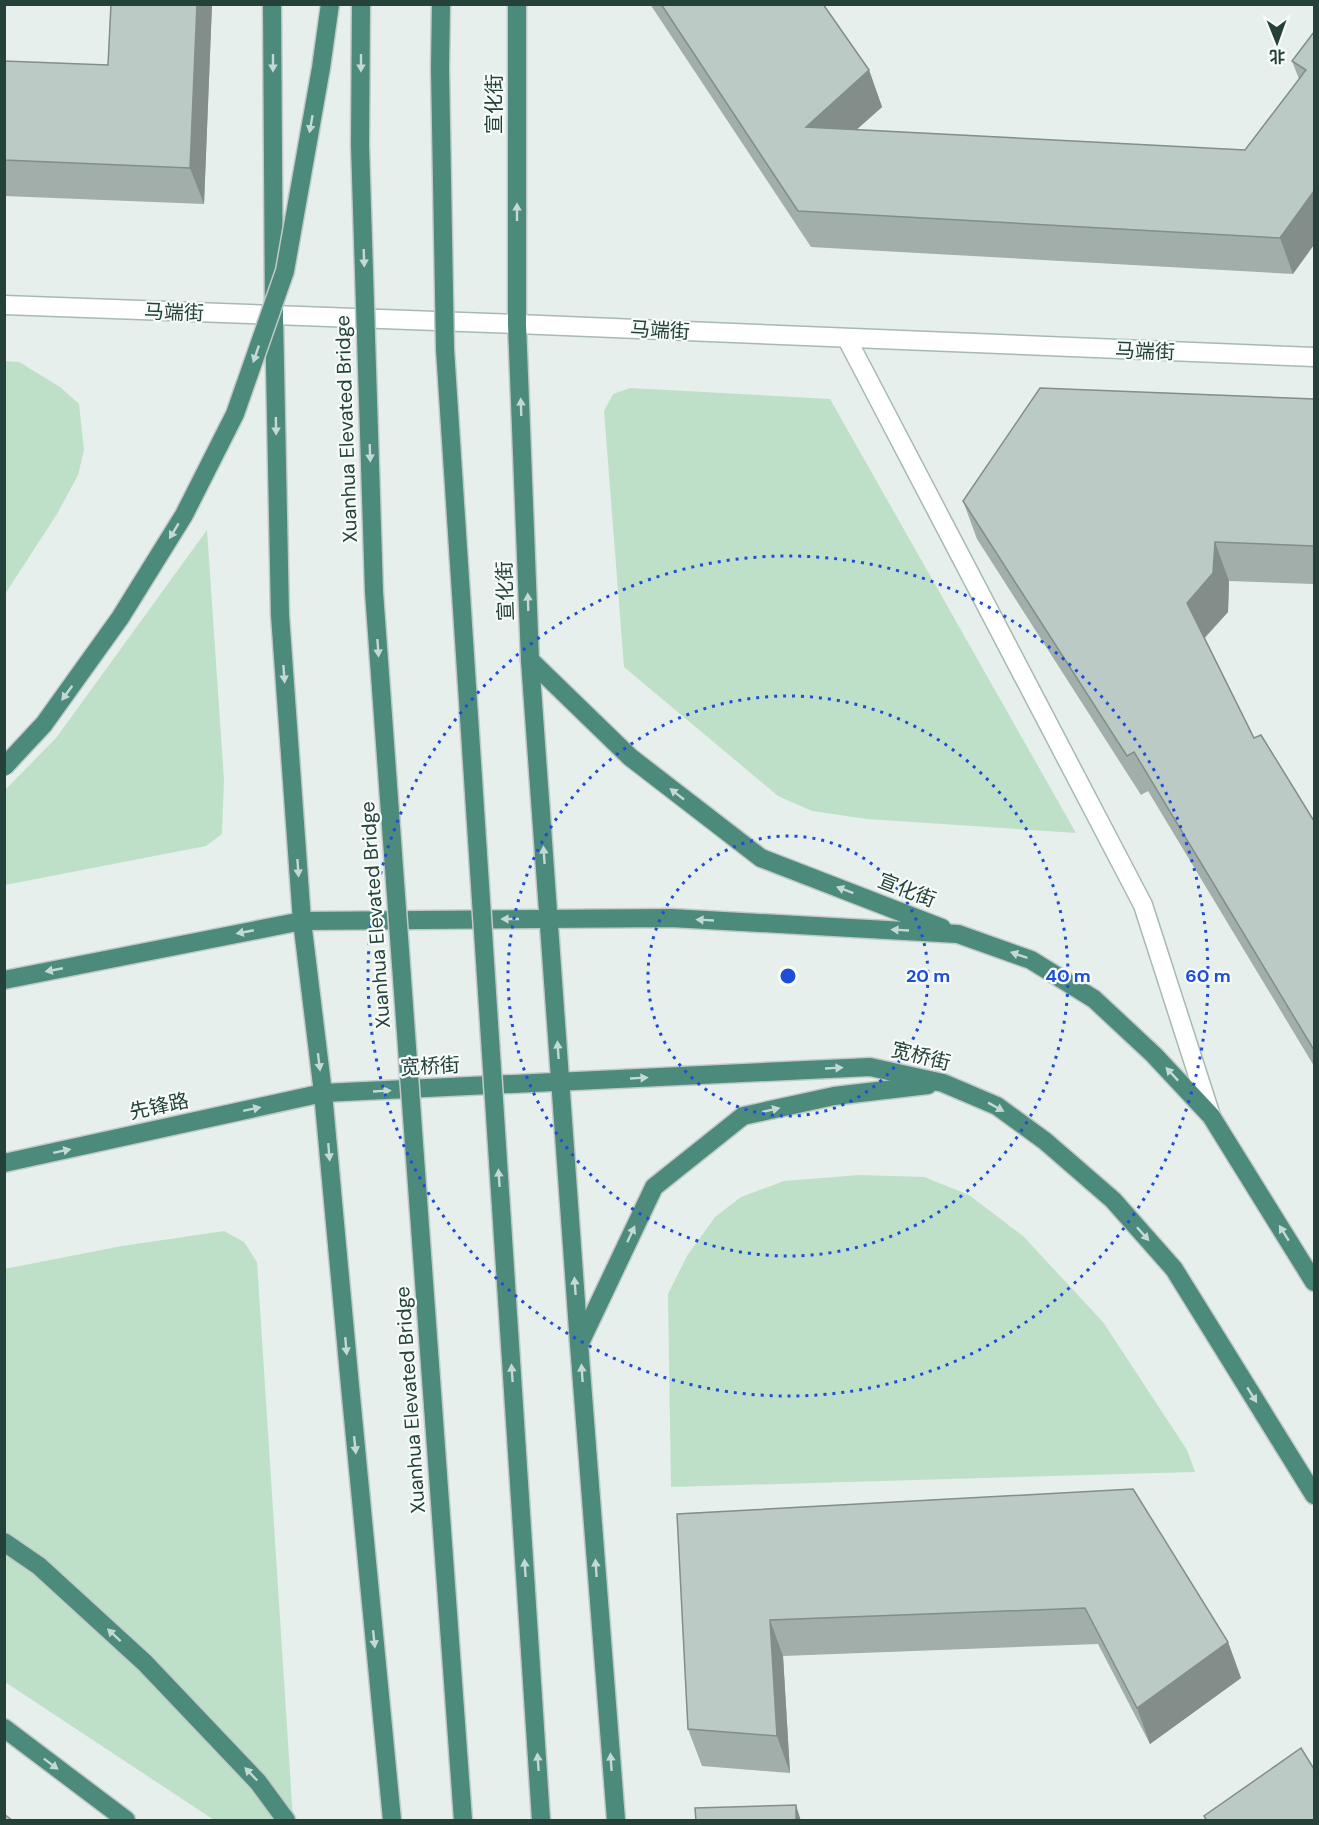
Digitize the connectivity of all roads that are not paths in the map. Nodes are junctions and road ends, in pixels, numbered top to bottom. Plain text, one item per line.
1 (272, 4) edge
2 (330, 4) edge
3 (361, 4) edge
4 (441, 4) edge
5 (517, 4) edge
6 (4, 305) edge
7 (274, 316) junction
8 (518, 324) junction
9 (847, 339) junction
10 (1314, 357) edge
11 (530, 660) junction
12 (4, 767) edge
13 (549, 919) junction
14 (302, 921) junction
15 (958, 934) junction
16 (4, 980) edge
17 (561, 1082) junction
18 (943, 1083) junction
19 (323, 1094) junction
20 (1211, 1116) junction
21 (4, 1163) edge
22 (1314, 1282) edge
23 (579, 1344) junction
24 (1314, 1495) edge
25 (4, 1542) edge
26 (4, 1728) edge
27 (126, 1821) edge
28 (286, 1821) edge
29 (392, 1821) edge
30 (464, 1821) edge
31 (542, 1821) edge
32 (616, 1821) edge

1 -> 7 highway
2 -> 12 highway, bridge
3 -> 30 highway, Xuanhua Elevated Bridge, bridge
31 -> 4 highway, bridge
8 -> 5 highway, 宣化街
6 - 7 street, 马端街
7 - 8 street, 马端街
7 -> 14 highway
8 - 9 street, 马端街
11 -> 8 highway, 宣化街
9 - 10 street, 马端街
9 - 20 street
13 -> 11 highway
15 -> 11 highway, 宣化街
13 -> 14 highway
15 -> 13 highway
17 -> 13 highway
14 -> 16 highway
14 -> 19 highway
20 -> 15 highway
17 -> 18 highway, 宽桥街
19 -> 17 highway, 宽桥街
23 -> 17 highway
23 -> 18 highway
18 -> 24 highway, 宽桥街
21 -> 19 highway, 先锋路
19 -> 29 highway
22 -> 20 highway
32 -> 23 highway
28 -> 25 highway
26 -> 27 highway

